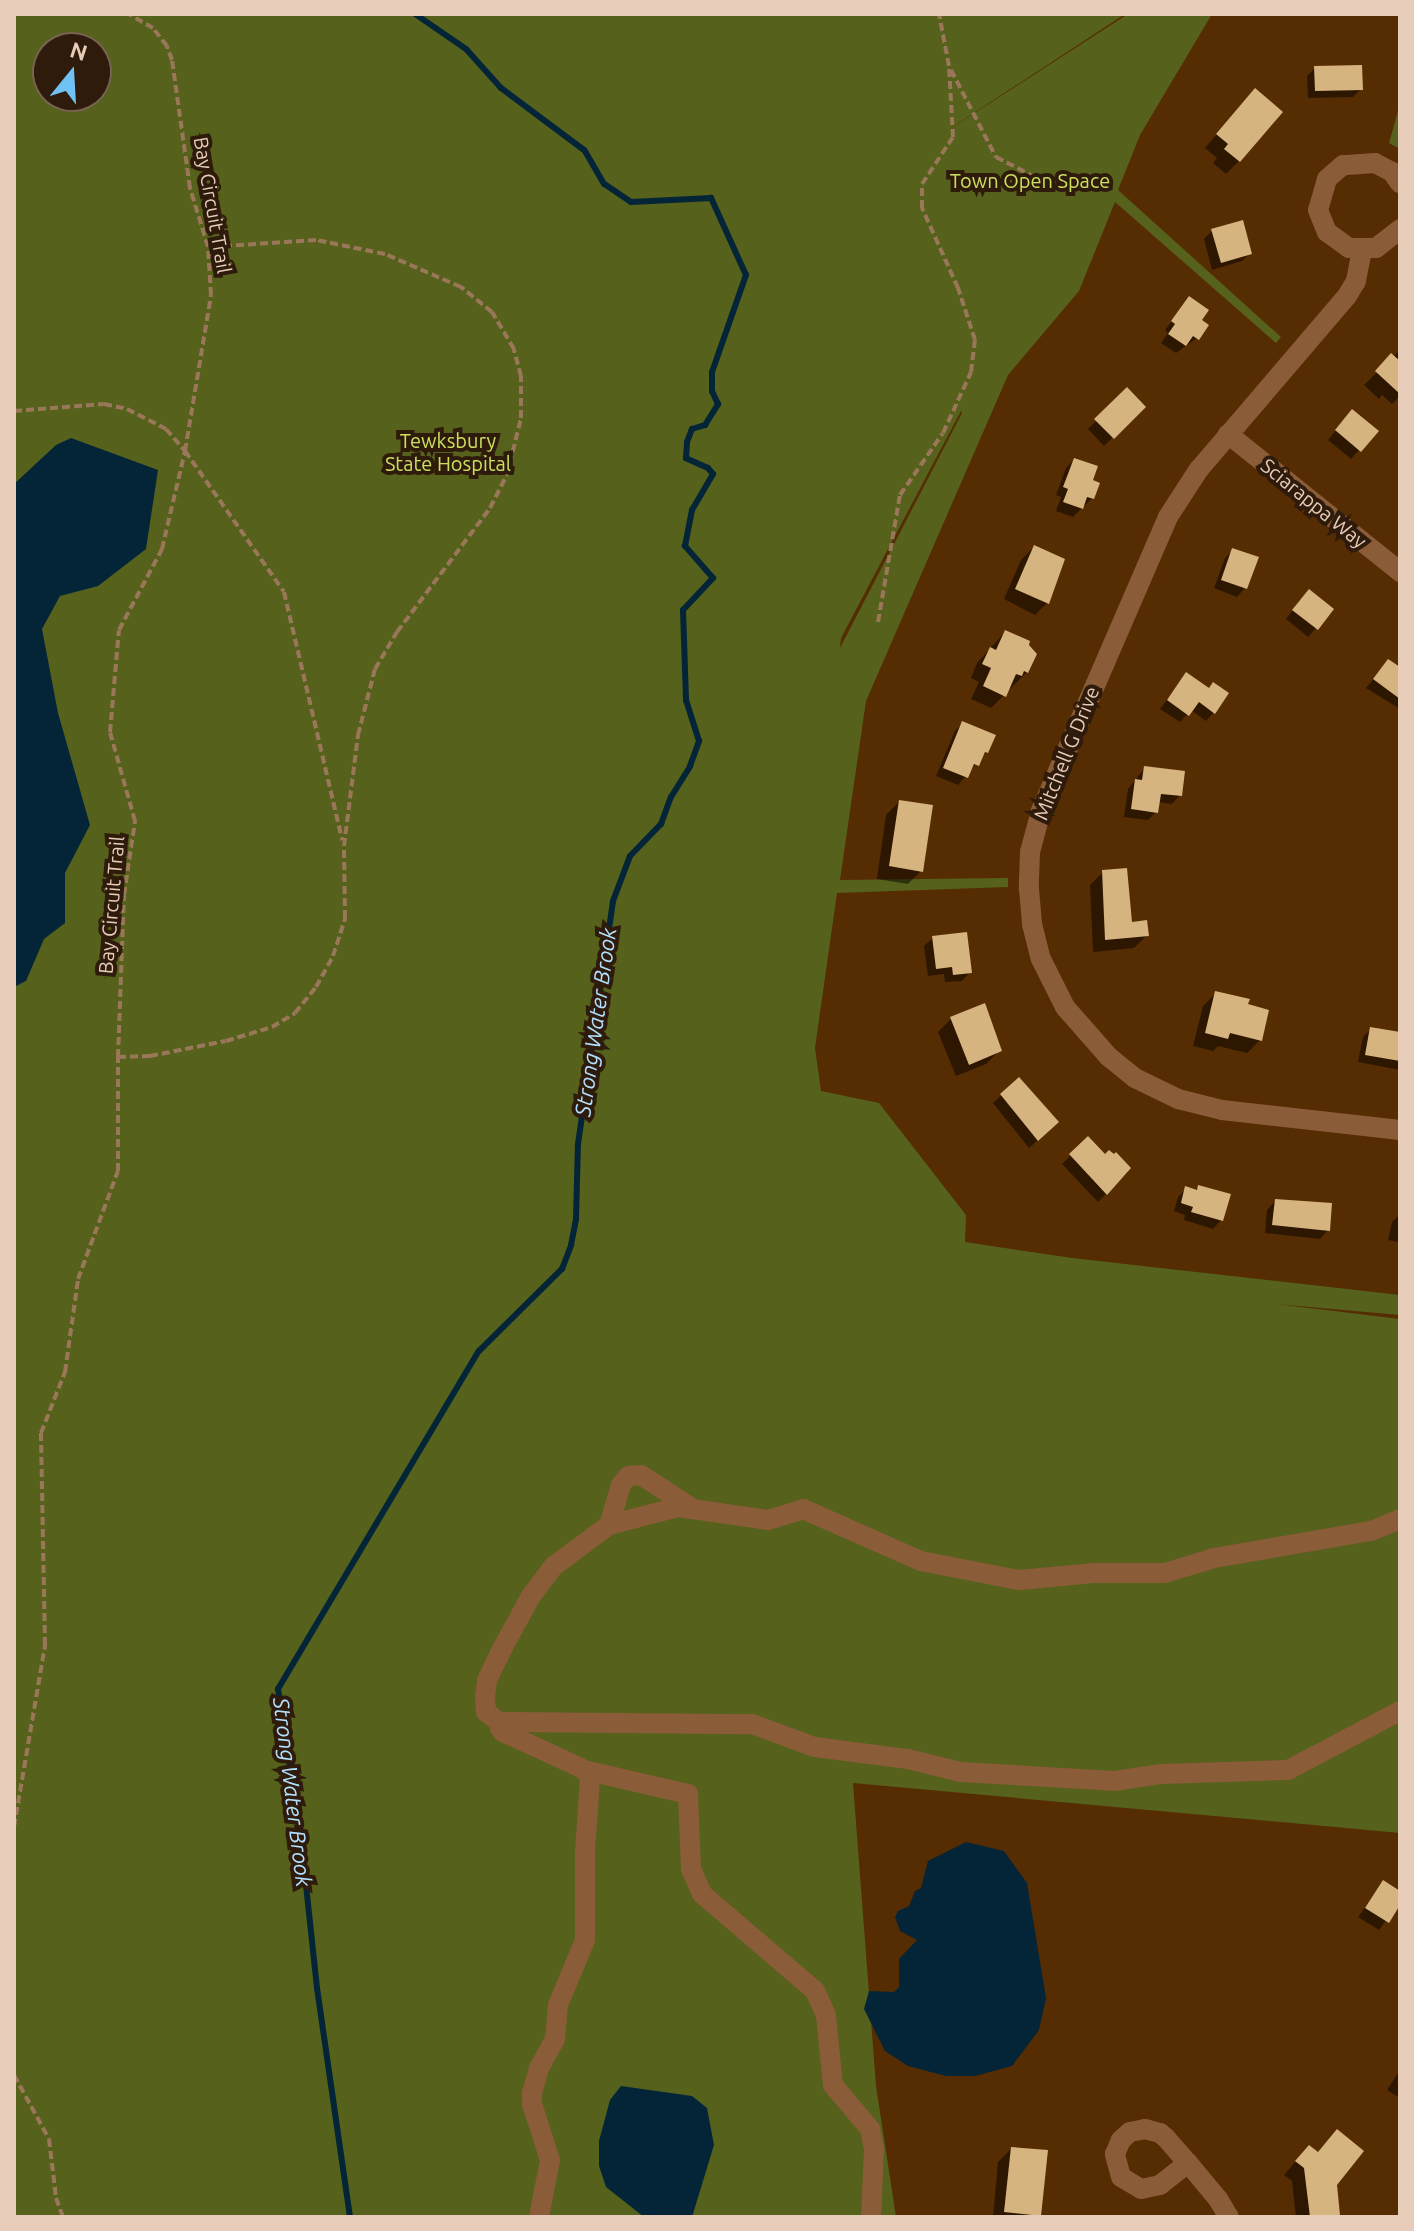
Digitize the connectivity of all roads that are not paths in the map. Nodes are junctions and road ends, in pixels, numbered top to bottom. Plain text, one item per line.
1 (1400, 183) edge
2 (1400, 229) edge
3 (1362, 250) junction
4 (1228, 434) junction
5 (1400, 572) edge
6 (1400, 1130) edge
7 (690, 1507) junction
8 (1400, 1519) edge
9 (609, 1525) junction
10 (1400, 1711) edge
11 (501, 1724) junction
12 (584, 1770) junction
13 (1188, 2163) dead end
14 (539, 2217) edge
15 (871, 2217) edge
16 (1229, 2217) edge

1 - 3 street
2 - 3 street
3 - 4 street, Mitchell G Drive
4 - 5 street, Sciarappa Way
4 - 6 street, Mitchell G Drive
7 - 8 street
7 - 9 street
7 - 9 street
9 - 11 street
10 - 11 street
11 - 12 street
12 - 14 street
12 - 15 street
13 - 16 street

